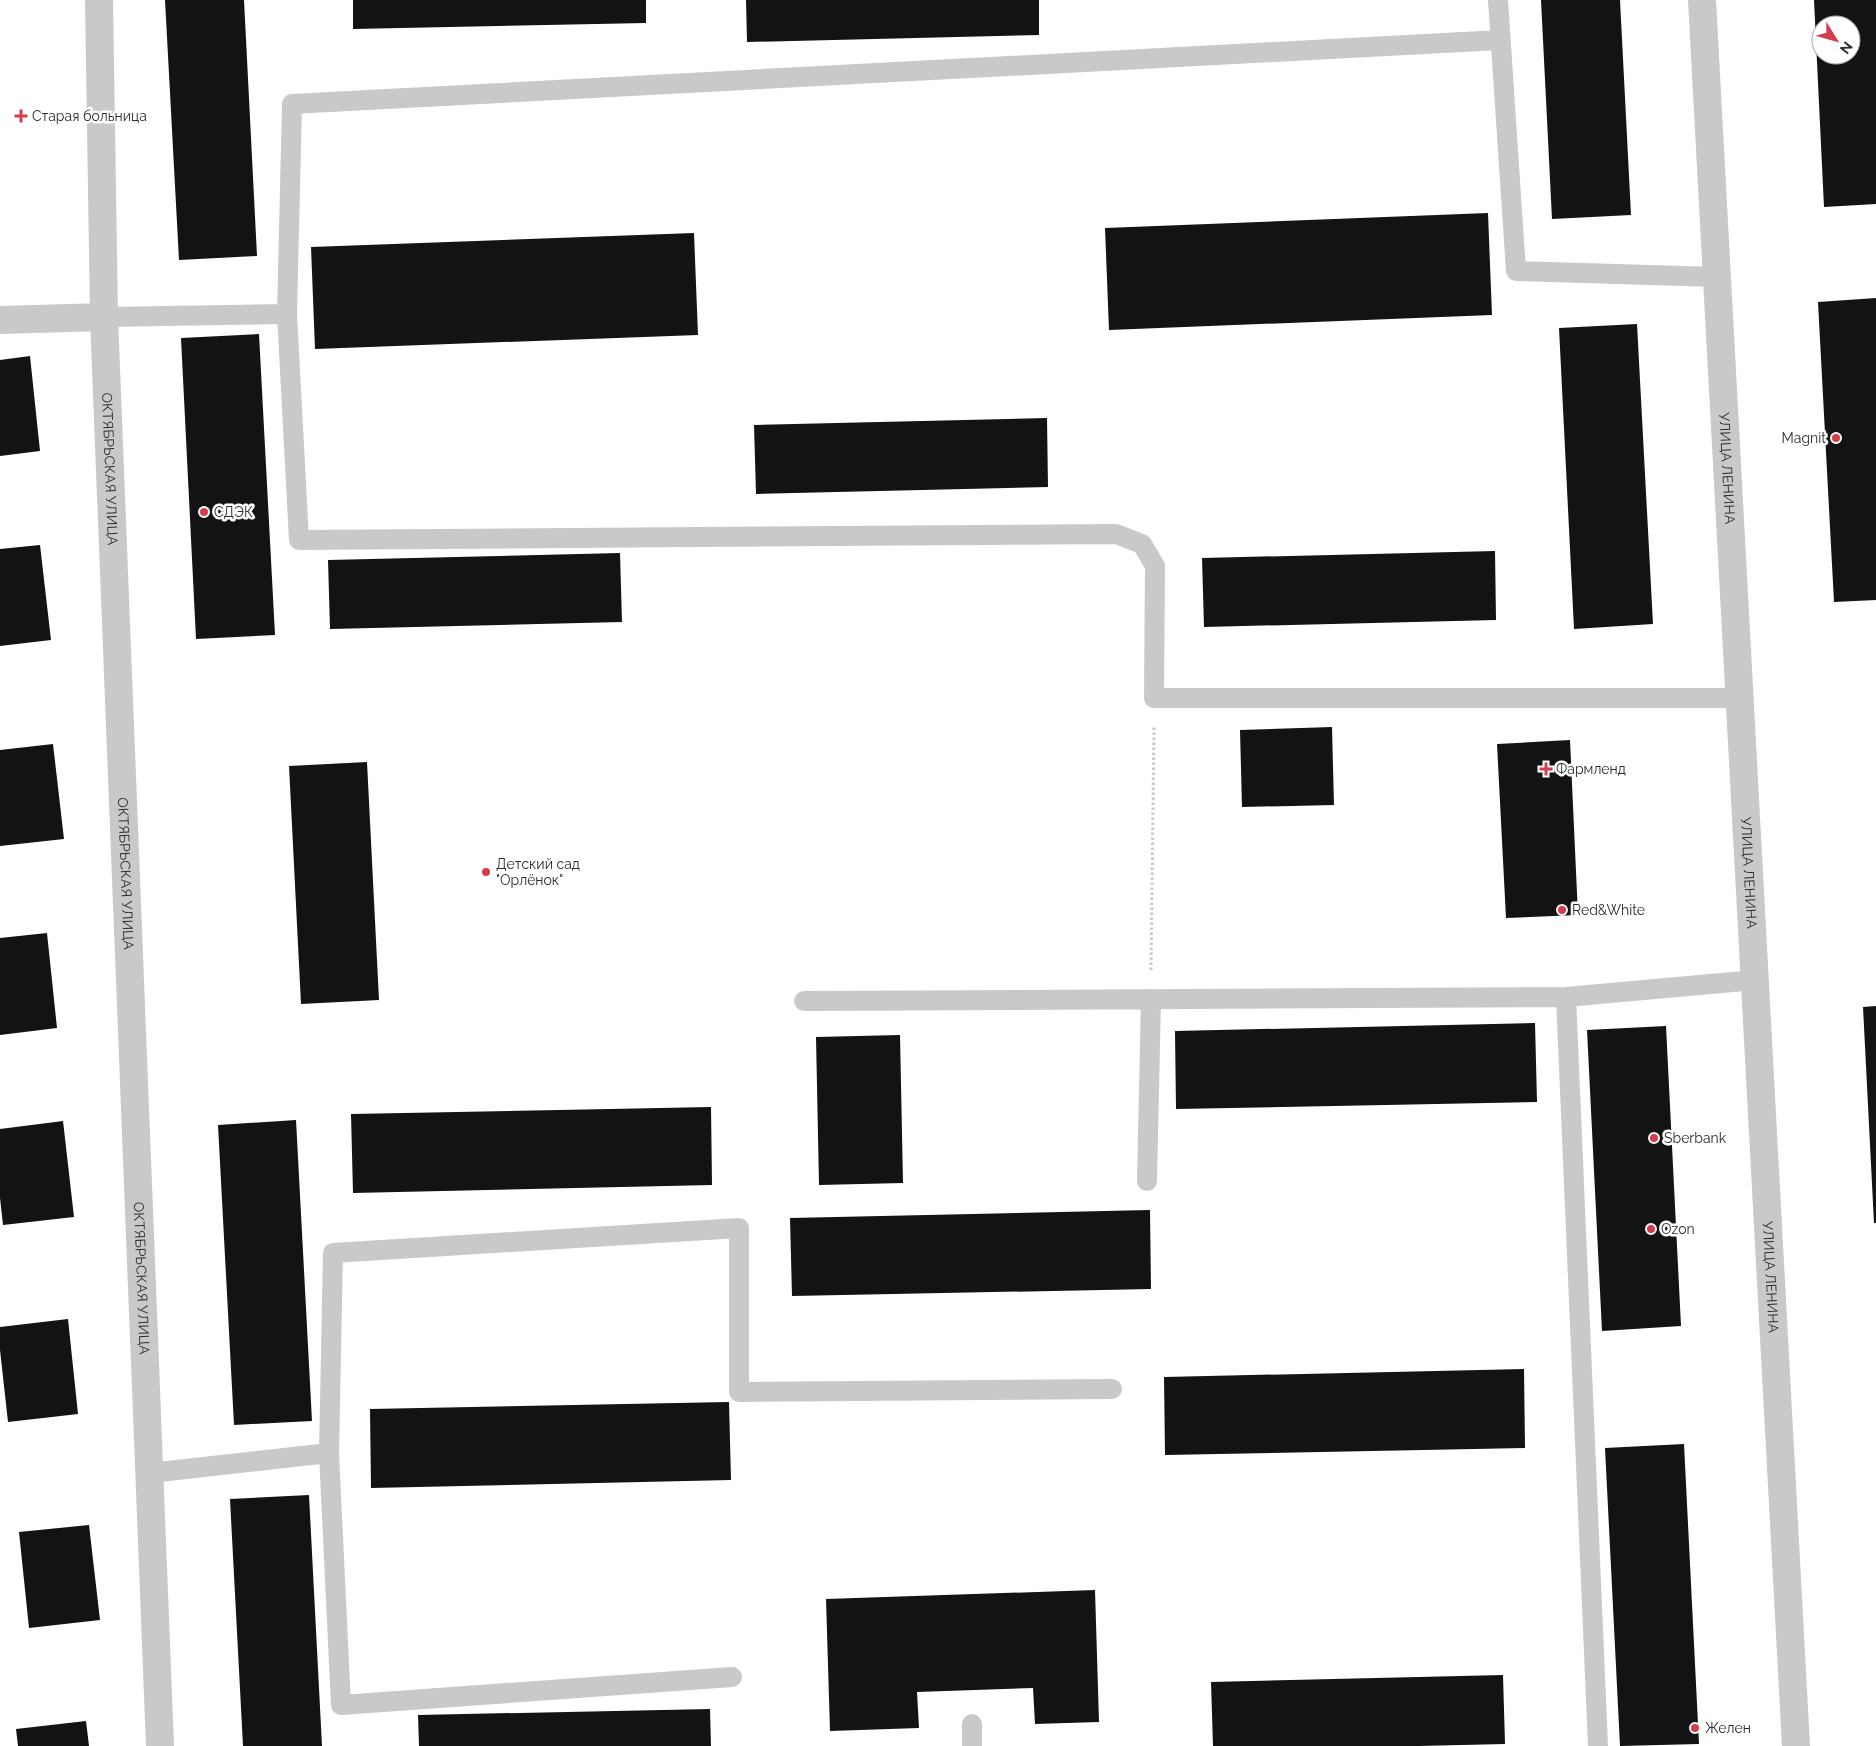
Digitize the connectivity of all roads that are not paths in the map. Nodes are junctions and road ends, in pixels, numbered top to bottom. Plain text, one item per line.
1 (99, 0) edge
2 (1498, 0) edge
3 (1702, 0) edge
4 (1500, 40) junction
5 (1717, 277) junction
6 (287, 314) junction
7 (104, 317) junction
8 (0, 320) edge
9 (1740, 698) junction
10 (1755, 980) junction
11 (1566, 997) junction
12 (1151, 999) junction
13 (804, 1001) dead end
14 (1147, 1181) dead end
15 (1112, 1389) dead end
16 (329, 1453) junction
17 (150, 1473) junction
18 (732, 1676) dead end
19 (972, 1724) dead end
20 (160, 1746) edge
21 (972, 1746) edge
22 (1598, 1746) edge
23 (1796, 1746) edge

1 - 7 street, ОКТЯБРЬСКАЯ УЛИЦА
2 - 4 lane
3 - 5 street, УЛИЦА ЛЕНИНА
4 - 5 lane
4 - 6 lane
5 - 9 street, УЛИЦА ЛЕНИНА
6 - 7 lane
6 - 9 lane
7 - 8 street
7 - 17 street, ОКТЯБРЬСКАЯ УЛИЦА
9 - 10 street, УЛИЦА ЛЕНИНА
10 - 11 lane
10 - 23 street, УЛИЦА ЛЕНИНА
11 - 12 lane
11 - 22 lane
12 - 13 lane
12 - 14 lane
15 - 16 lane
16 - 17 lane
16 - 18 lane
17 - 20 street, ОКТЯБРЬСКАЯ УЛИЦА
19 - 21 lane

